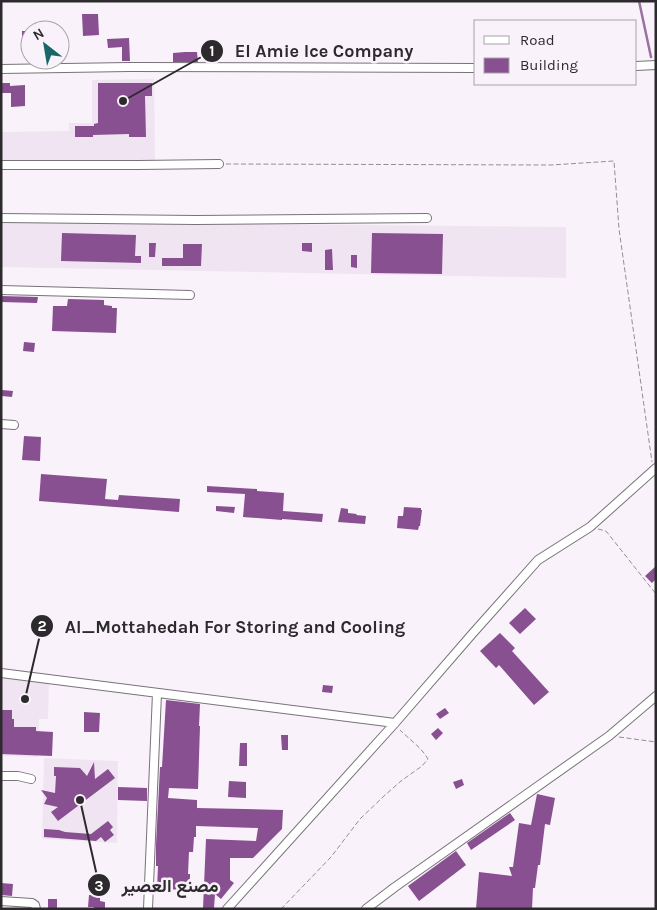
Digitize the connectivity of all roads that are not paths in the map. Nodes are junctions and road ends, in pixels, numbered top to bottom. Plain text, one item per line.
1 (656, 64) edge
2 (637, 66) edge
3 (474, 68) edge
4 (1, 70) edge
5 (219, 164) road end
6 (1, 165) edge
7 (1, 218) edge
8 (427, 218) dead end
9 (1, 290) edge
10 (190, 294) dead end
11 (1, 424) edge
12 (14, 425) dead end
13 (654, 469) edge
14 (1, 673) edge
15 (157, 693) junction
16 (656, 696) edge
17 (395, 724) junction
18 (1, 776) edge
19 (31, 779) dead end
20 (1, 901) edge
21 (36, 909) edge
22 (148, 909) edge
23 (227, 909) edge
24 (366, 909) edge

1 - 2 street
3 - 4 street
5 - 6 street
7 - 8 street
9 - 10 street
11 - 12 street
13 - 17 street
14 - 15 street
15 - 17 street
15 - 22 street
16 - 24 street
17 - 23 street
18 - 19 street
20 - 21 street

